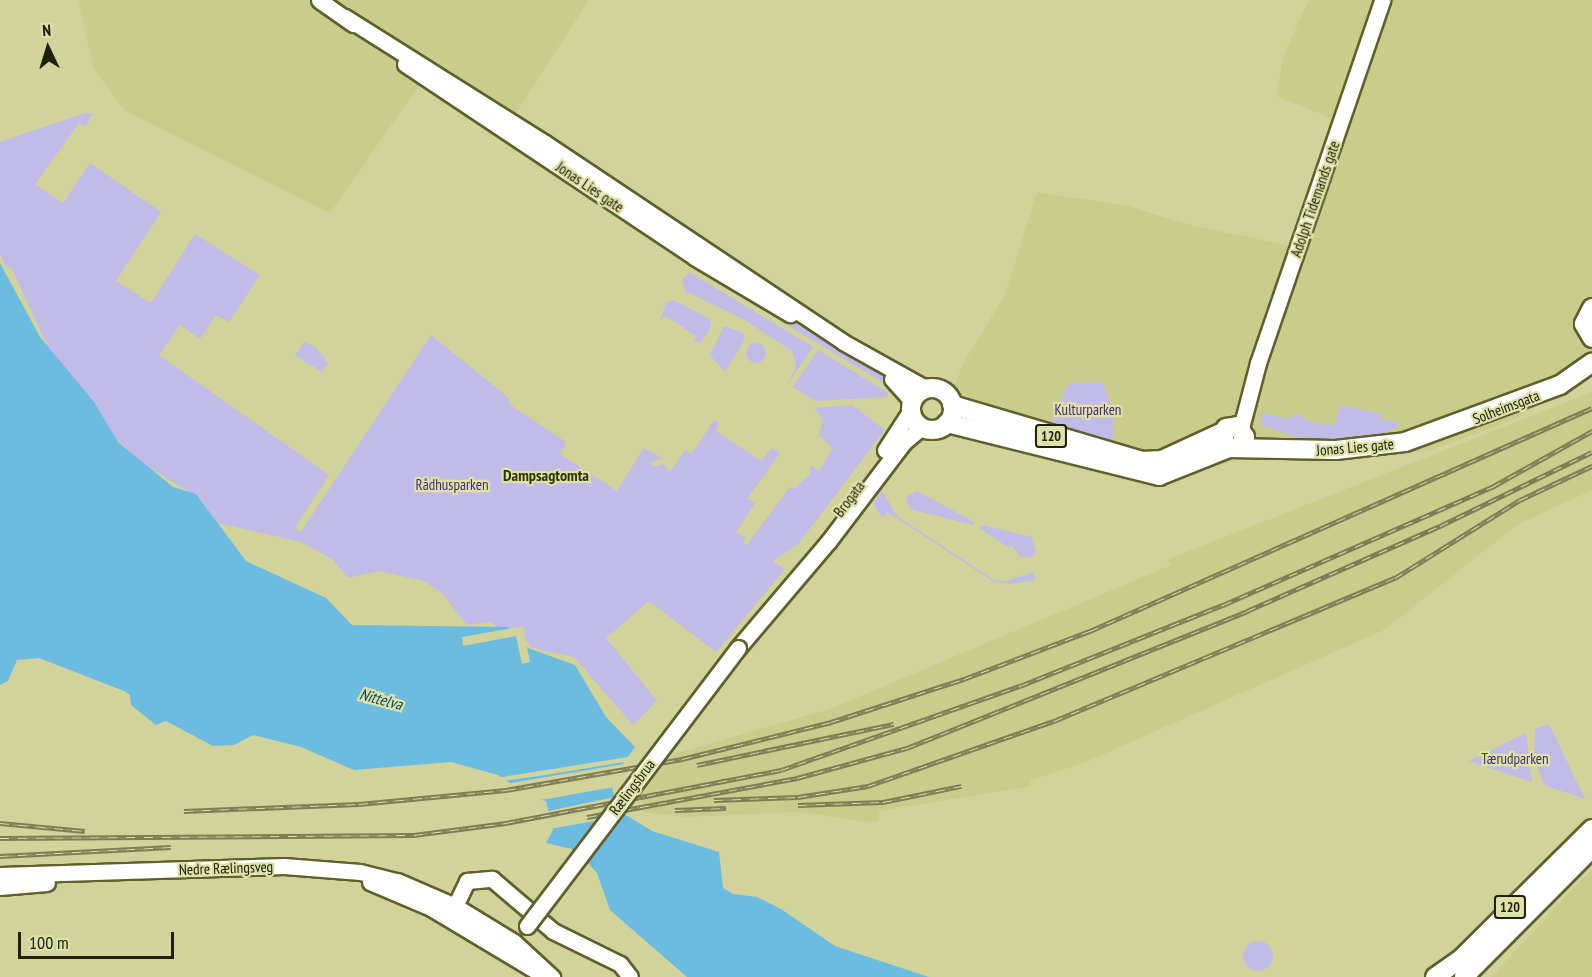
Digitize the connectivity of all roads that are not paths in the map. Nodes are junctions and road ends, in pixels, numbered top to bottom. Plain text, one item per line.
1 (319, 0) edge
2 (1382, 0) edge
3 (1592, 308) edge
4 (1592, 338) edge
5 (875, 362) junction
6 (1587, 367) edge
7 (927, 388) junction
8 (911, 405) junction
9 (940, 416) junction
10 (1234, 436) junction
11 (1425, 436) joint
12 (786, 587) junction
13 (738, 648) joint
14 (1590, 839) edge
15 (336, 871) junction
16 (116, 873) junction
17 (0, 875) edge
18 (0, 887) edge
19 (455, 906) junction
20 (482, 941) junction
21 (514, 942) junction
22 (551, 977) edge
23 (630, 977) edge
24 (1435, 977) edge
25 (1464, 977) edge

1 - 5 main road, Jonas Lies gate
2 - 10 main road, Adolph Tidemands gate
3 - 4 main road
4 - 6 main road, Solheimsgata
5 - 7 main road, Jonas Lies gate
5 - 8 main road, Jonas Lies gate
6 - 11 main road, Solheimsgata
7 - 8 main road
7 - 9 main road, 120
8 - 9 main road
8 - 12 main road, Brogata
9 - 10 main road, 120
9 - 12 main road, Brogata
10 - 11 main road, Jonas Lies gate
12 - 13 main road, Brogata
13 - 21 main road, Rælingsbrua, bridge
14 - 24 main road, 120
14 - 25 main road, 120
15 - 16 main road, Nedre Rælingsveg
15 - 19 main road, Nedre Rælingsveg
15 - 20 main road, Nedre Rælingsveg
16 - 17 main road, Nedre Rælingsveg
16 - 18 main road, Nedre Rælingsveg
19 - 21 main road, Nedre Rælingsveg
19 - 23 main road
20 - 21 main road, Nedre Rælingsveg
20 - 22 main road, Nedre Rælingsveg
21 - 22 main road, Nedre Rælingsveg

